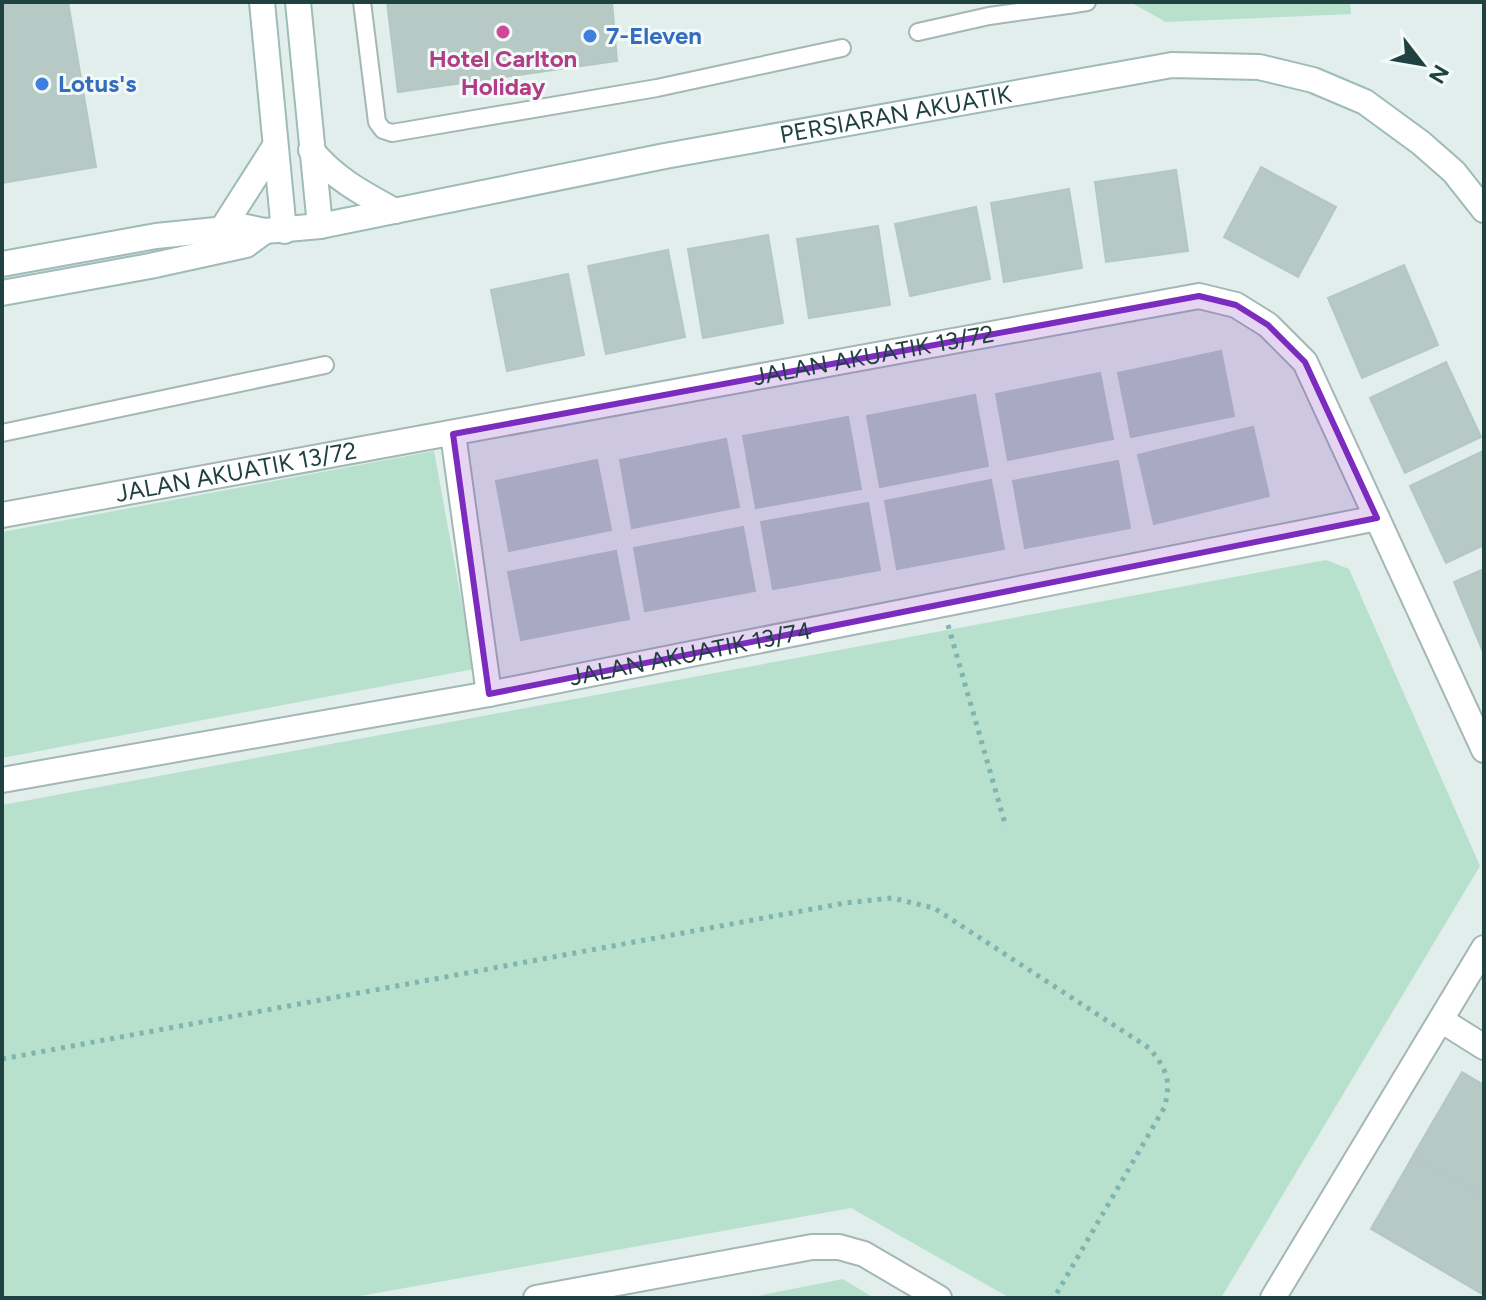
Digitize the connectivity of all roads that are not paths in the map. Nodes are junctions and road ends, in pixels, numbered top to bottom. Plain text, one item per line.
1 (262, 2) edge
2 (298, 2) edge
3 (362, 2) edge
4 (1087, 2) edge
5 (1068, 3) edge
6 (918, 32) dead end
7 (842, 48) dead end
8 (275, 146) junction
9 (311, 150) junction
10 (1484, 210) edge
11 (395, 211) junction
12 (320, 226) junction
13 (222, 229) junction
14 (274, 231) junction
15 (2, 264) edge
16 (2, 293) edge
17 (325, 365) dead end
18 (2, 433) edge
19 (453, 434) junction
20 (2, 515) edge
21 (1377, 518) junction
22 (489, 694) junction
23 (1484, 750) edge
24 (2, 780) edge
25 (1484, 948) edge
26 (1441, 1020) junction
27 (1484, 1047) edge
28 (536, 1298) edge
29 (939, 1298) edge
30 (1273, 1298) edge

1 - 8 street
2 - 9 street
3 - 7 lane
4 - 5 lane
5 - 6 lane
8 - 13 street
8 - 14 street
9 - 11 street
9 - 12 street
10 - 11 street, PERSIARAN AKUATIK
11 - 12 street, PERSIARAN AKUATIK
12 - 14 street, PERSIARAN AKUATIK
13 - 14 street, PERSIARAN AKUATIK
13 - 15 street, PERSIARAN AKUATIK
14 - 16 street, PERSIARAN AKUATIK
17 - 18 lane
19 - 20 street, JALAN AKUATIK 13/72
19 - 21 street, JALAN AKUATIK 13/72
19 - 22 street
21 - 22 street, JALAN AKUATIK 13/74
21 - 23 street, JALAN AKUATIK 13/72
22 - 24 street, JALAN AKUATIK 13/74
25 - 26 street
26 - 27 street
26 - 30 street
28 - 29 street

